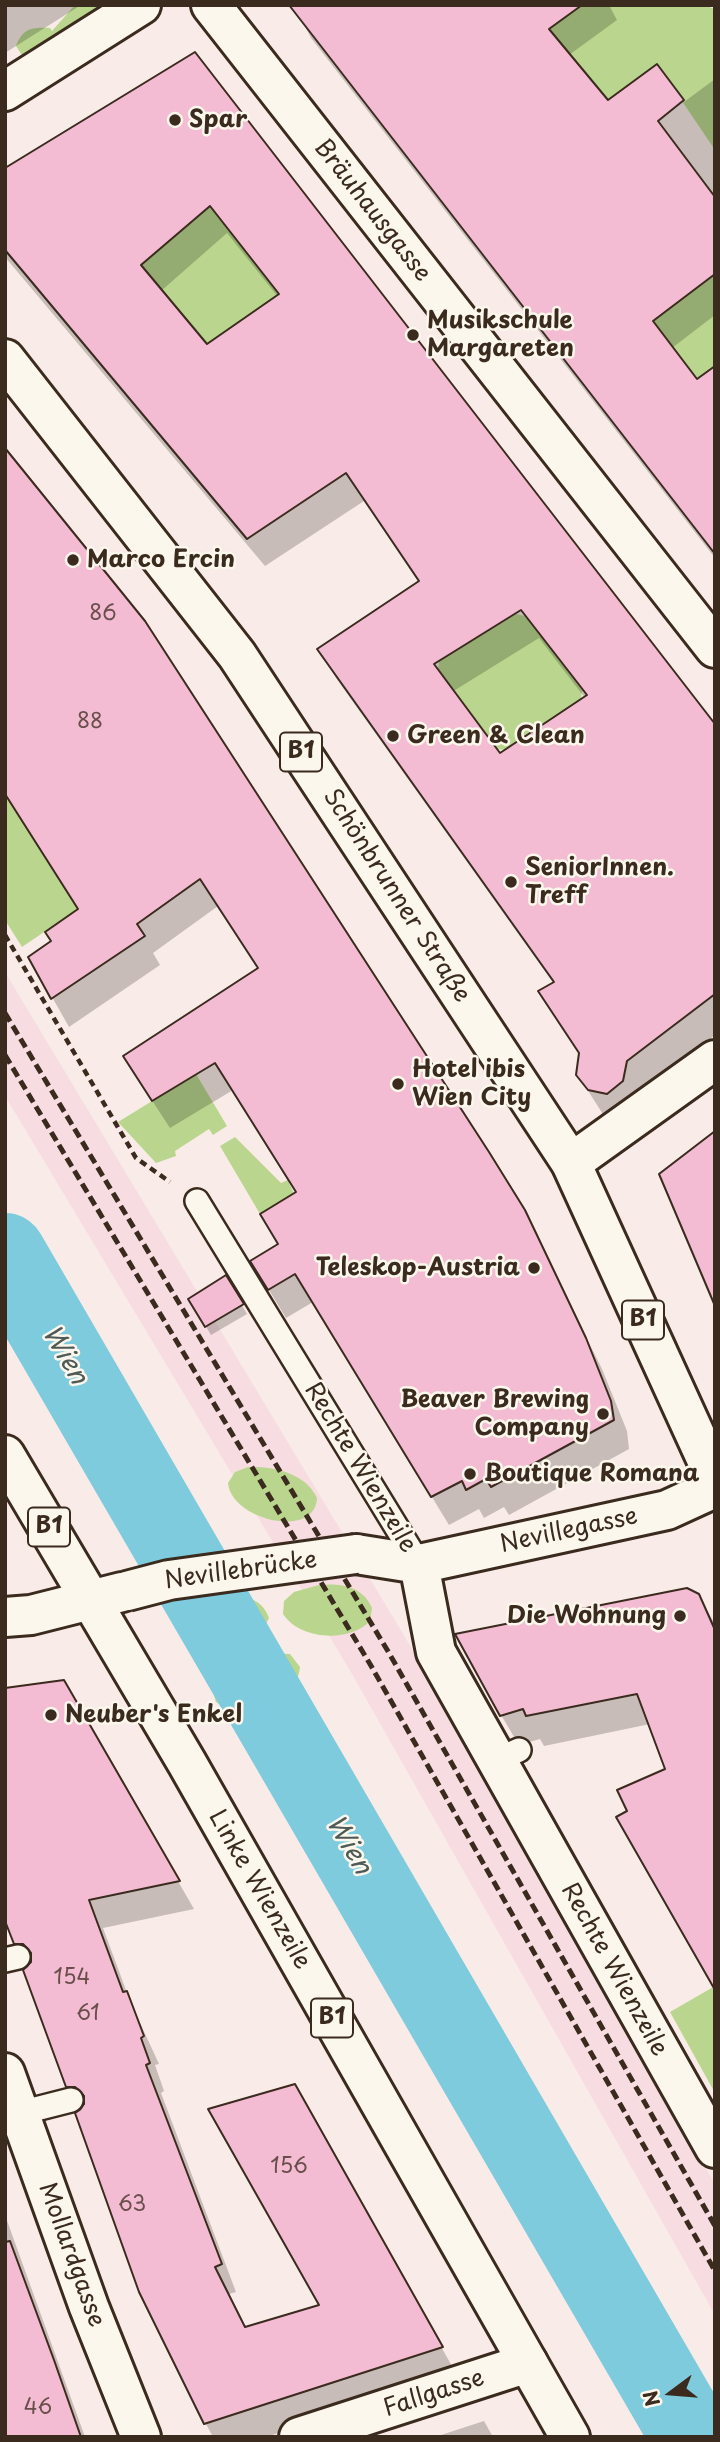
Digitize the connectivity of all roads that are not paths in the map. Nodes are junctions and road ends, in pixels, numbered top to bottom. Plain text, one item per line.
1 (141, 5) edge
2 (211, 5) edge
3 (5, 91) edge
4 (5, 359) edge
5 (715, 648) edge
6 (715, 1060) edge
7 (571, 1163) junction
8 (197, 1201) road end
9 (5, 1455) edge
10 (715, 1478) edge
11 (715, 1488) edge
12 (419, 1564) junction
13 (109, 1595) junction
14 (5, 1617) edge
15 (5, 2073) edge
16 (71, 2100) dead end
17 (20, 2113) junction
18 (715, 2148) edge
19 (528, 2363) junction
20 (141, 2437) edge
21 (299, 2437) edge
22 (570, 2437) edge

1 - 3 street
2 - 5 street, Bräuhausgasse
4 - 7 street, Schönbrunner Straße / B1
6 - 7 street
7 - 10 street, Schönbrunner Straße / B1
8 - 12 lane, Rechte Wienzeile
9 - 13 street, Linke Wienzeile / B1
11 - 12 street, Nevillegasse
12 - 13 street, Nevillebrücke, bridge
12 - 18 street, Rechte Wienzeile
13 - 14 street, Nevillebrücke
13 - 19 street, Linke Wienzeile / B1
15 - 17 street, Mollardgasse
16 - 17 lane
17 - 20 street, Mollardgasse
19 - 21 street, Fallgasse
19 - 22 street, Linke Wienzeile / B1

